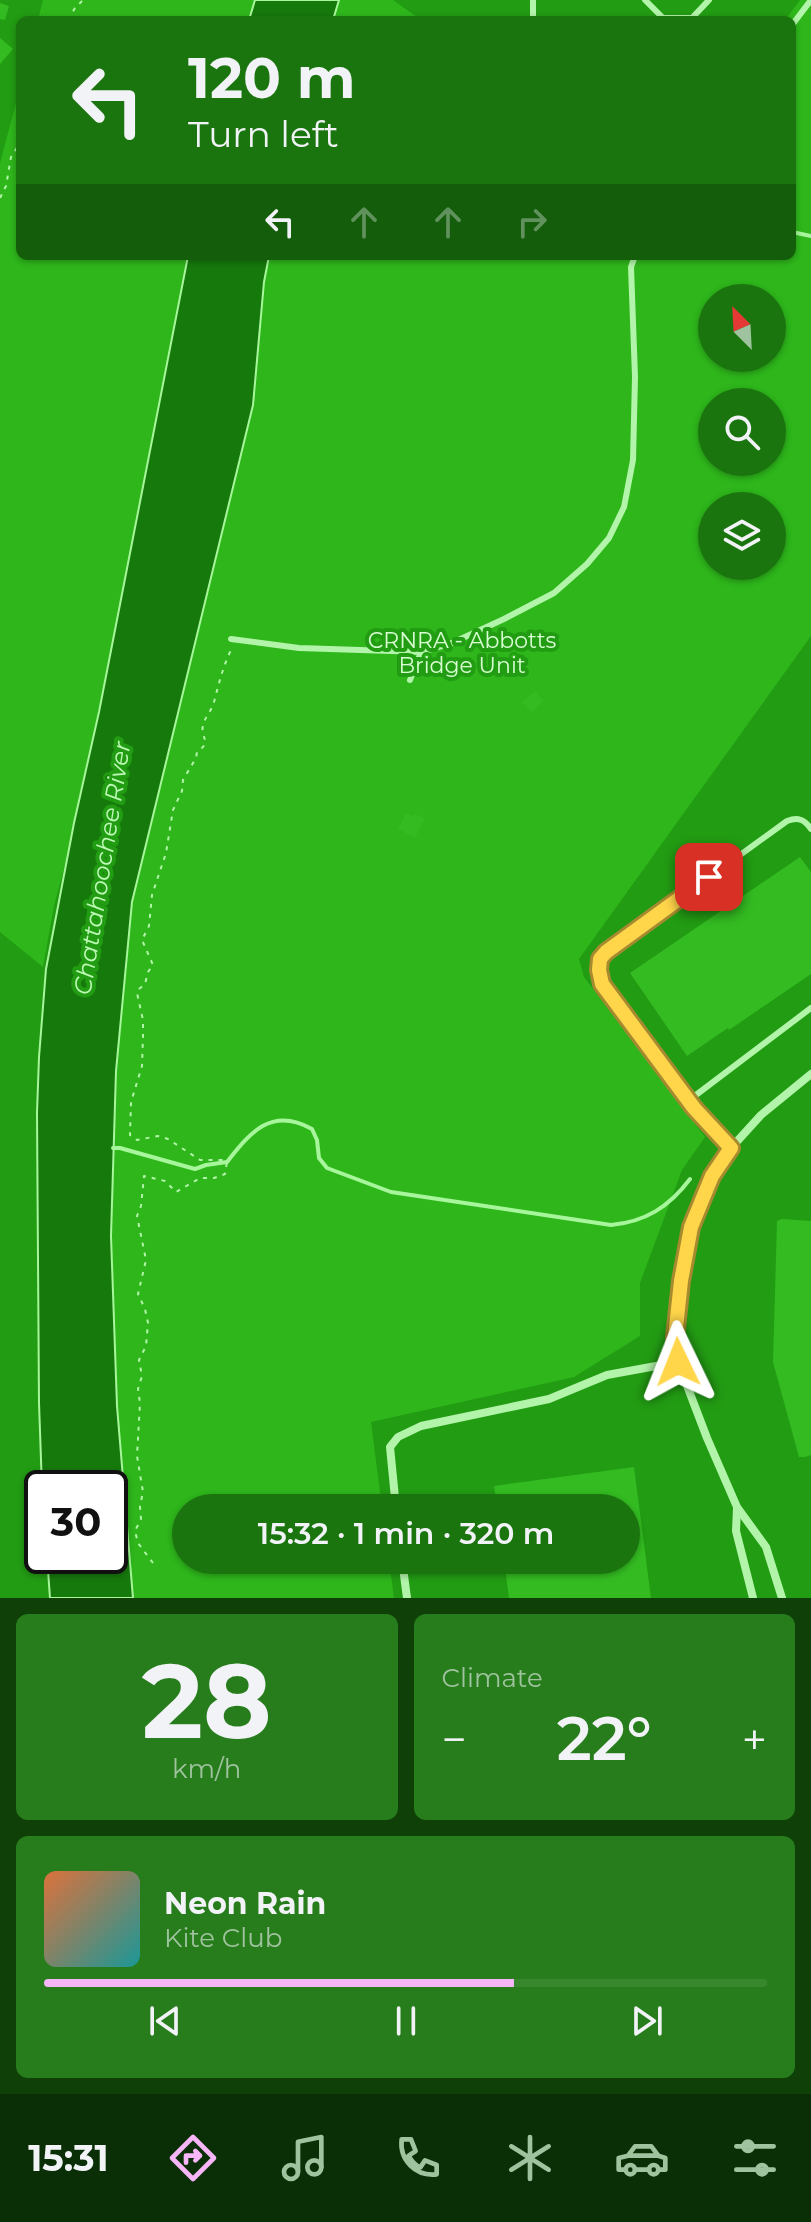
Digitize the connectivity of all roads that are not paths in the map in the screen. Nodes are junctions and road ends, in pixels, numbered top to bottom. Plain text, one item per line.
1 (645, 0) edge
2 (709, 0) edge
3 (811, 0) edge
4 (661, 16) edge
5 (694, 16) edge
6 (796, 20) edge
7 (634, 260) edge
8 (231, 639) dead end
9 (421, 652) junction
10 (410, 680) dead end
11 (811, 829) edge
12 (811, 1008) edge
13 (811, 1074) edge
14 (688, 1101) junction
15 (731, 1148) junction
16 (678, 1362) junction
17 (395, 1494) edge
18 (737, 1507) junction
19 (404, 1574) edge
20 (407, 1598) edge
21 (753, 1598) edge
22 (782, 1598) edge

1 - 4 lane
2 - 5 lane
3 - 6 lane
7 - 9 lane
8 - 9 lane
9 - 10 lane
11 - 14 lane
12 - 14 lane
13 - 15 street
14 - 15 lane
15 - 16 street
16 - 17 street
16 - 18 street
18 - 21 street
18 - 22 street
19 - 20 street

